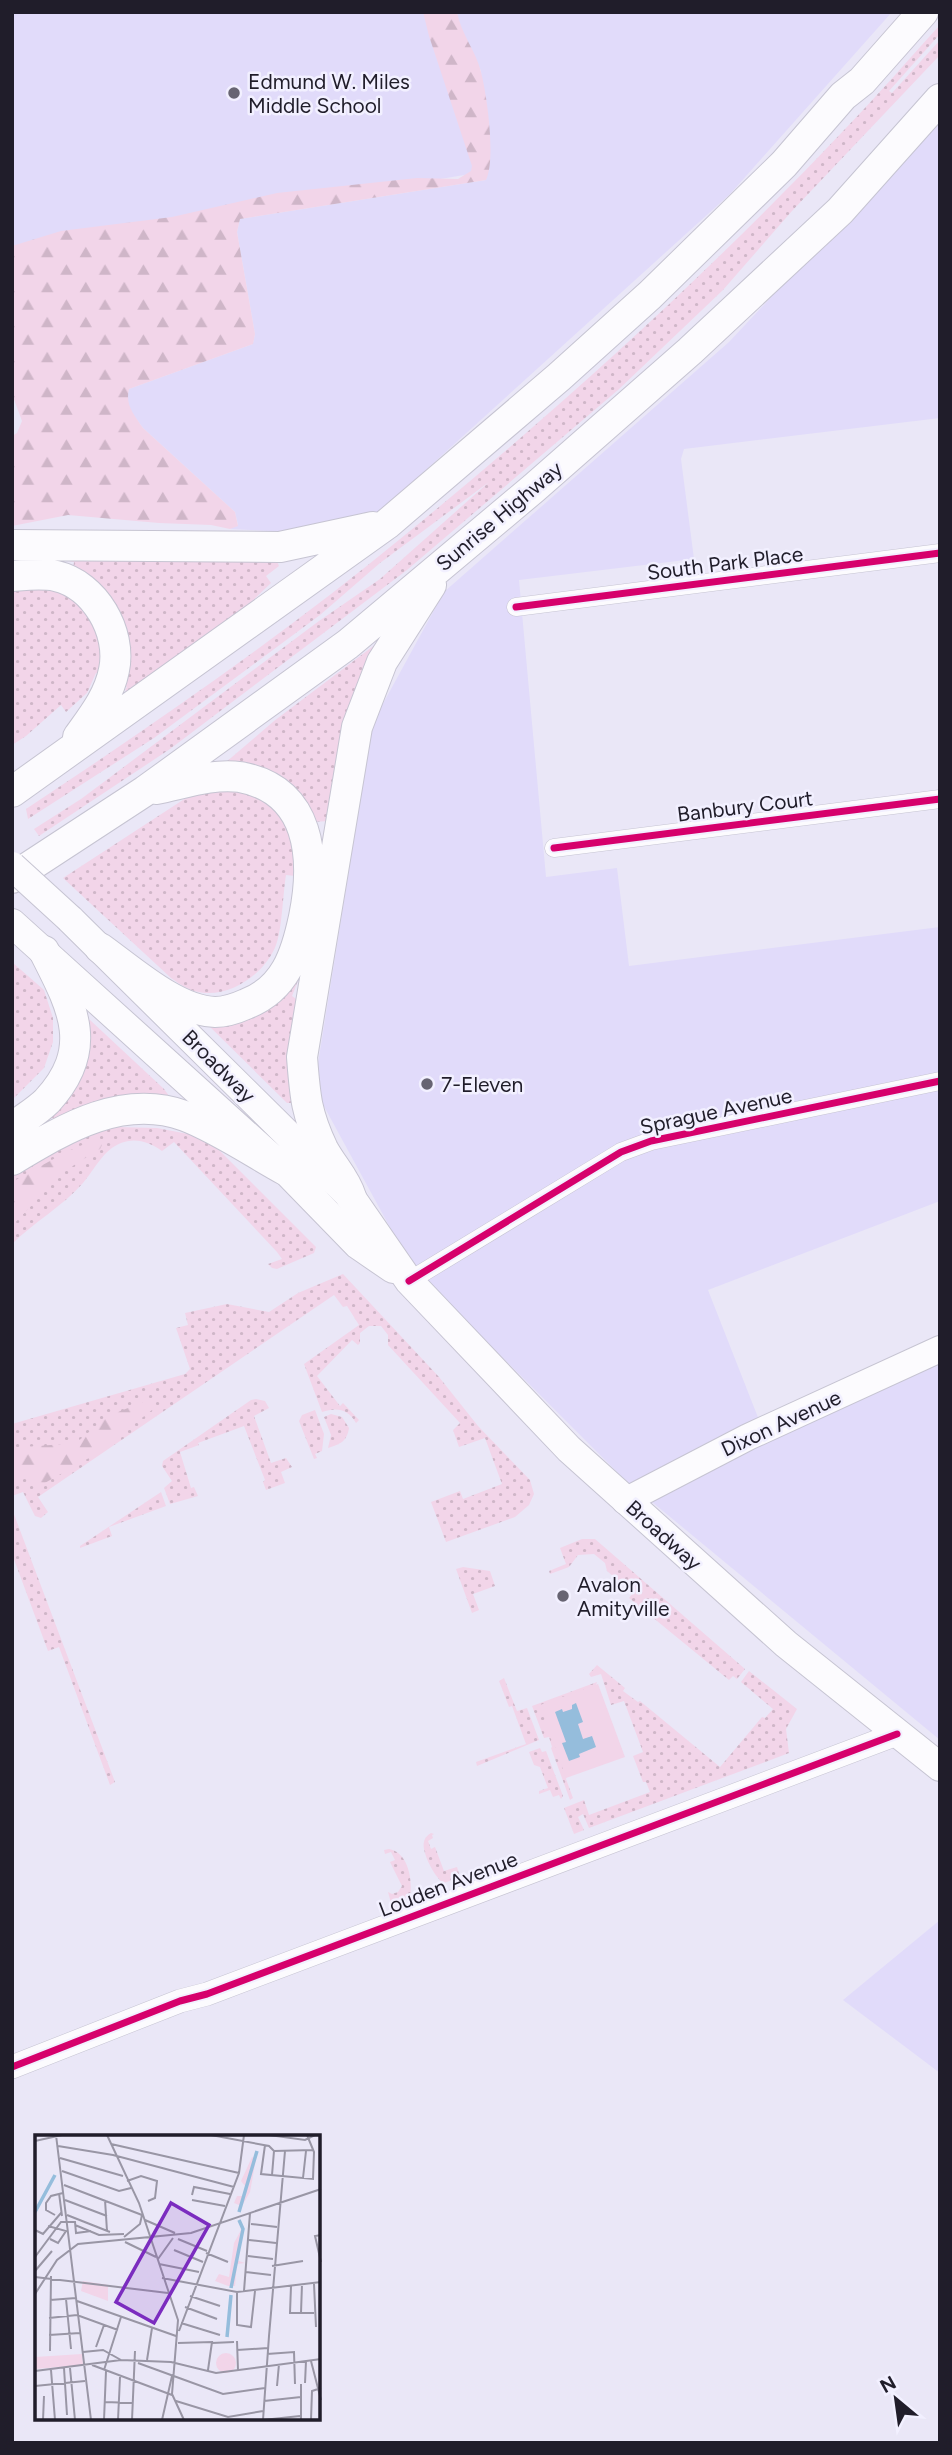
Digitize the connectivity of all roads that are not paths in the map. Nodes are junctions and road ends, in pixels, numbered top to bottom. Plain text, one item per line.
1 (923, 12) edge
2 (940, 99) edge
3 (387, 524) junction
4 (12, 545) edge
5 (940, 553) edge
6 (446, 562) junction
7 (12, 576) edge
8 (516, 607) dead end
9 (67, 754) junction
10 (145, 791) junction
11 (12, 792) edge
12 (940, 799) edge
13 (554, 848) dead end
14 (12, 866) edge
15 (12, 878) edge
16 (12, 923) edge
17 (39, 947) junction
18 (100, 948) junction
19 (940, 1081) edge
20 (12, 1128) edge
21 (12, 1160) edge
22 (285, 1170) junction
23 (351, 1197) junction
24 (409, 1281) junction
25 (940, 1349) edge
26 (625, 1501) junction
27 (897, 1734) junction
28 (940, 1767) edge
29 (12, 2067) edge

1 - 3 highway
2 - 6 highway, Sunrise Highway
3 - 4 highway
3 - 9 highway
5 - 8 street, South Park Place
6 - 10 highway, Sunrise Highway
6 - 23 highway
7 - 9 highway
9 - 11 highway
10 - 15 highway, Sunrise Highway
10 - 18 highway
12 - 13 street, Banbury Court
14 - 18 main road, Broadway, bridge
16 - 17 main road, Broadway
17 - 20 highway
17 - 22 main road, Broadway
18 - 23 main road, Broadway
19 - 24 street, Sprague Avenue
21 - 22 highway
22 - 24 main road, Broadway
23 - 24 main road, Broadway
24 - 26 main road, Broadway
25 - 26 main road, Dixon Avenue
26 - 27 main road, Broadway
27 - 28 main road, Broadway
27 - 29 street, Louden Avenue

